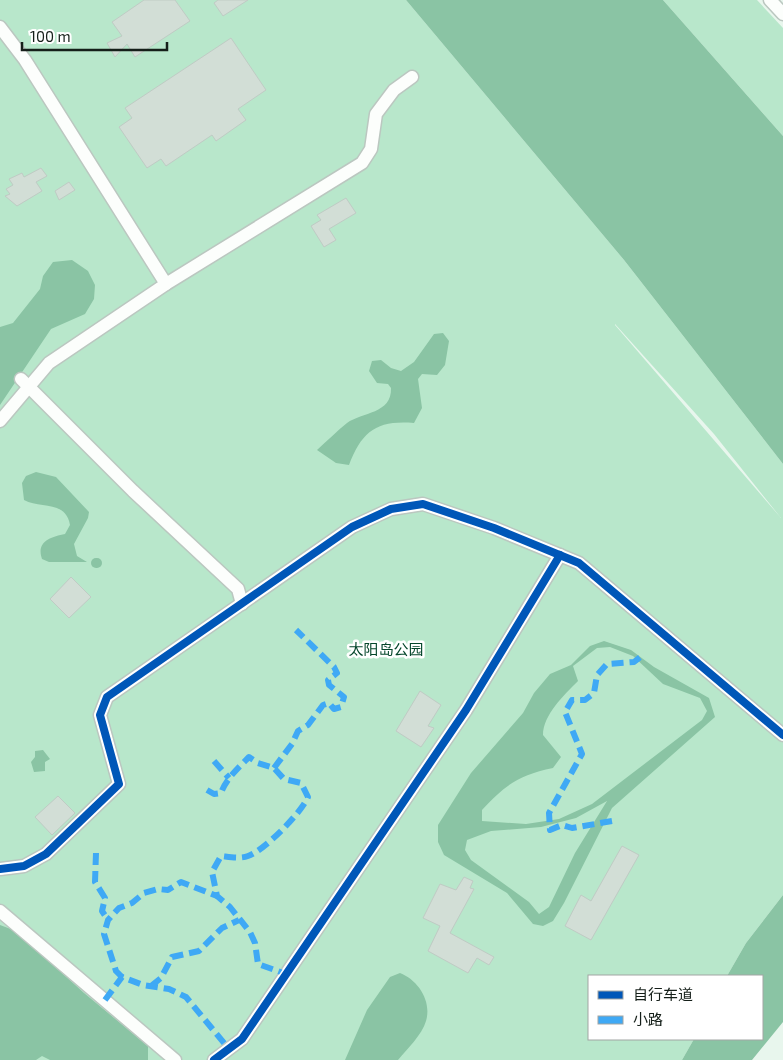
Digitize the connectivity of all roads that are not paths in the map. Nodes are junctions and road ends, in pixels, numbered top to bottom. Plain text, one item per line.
1 (770, 0) edge
2 (783, 14) edge
3 (0, 27) edge
4 (412, 77) dead end
5 (166, 284) junction
6 (21, 378) dead end
7 (30, 389) junction
8 (0, 421) edge
9 (560, 555) junction
10 (242, 604) junction
11 (783, 735) edge
12 (0, 869) edge
13 (0, 911) edge
14 (175, 1060) edge
15 (214, 1060) edge

1 - 2 street
3 - 5 street
4 - 5 street
5 - 7 street
6 - 7 street
7 - 8 street
7 - 10 street
9 - 10 street
9 - 11 street
9 - 15 street
10 - 12 street
13 - 14 street

